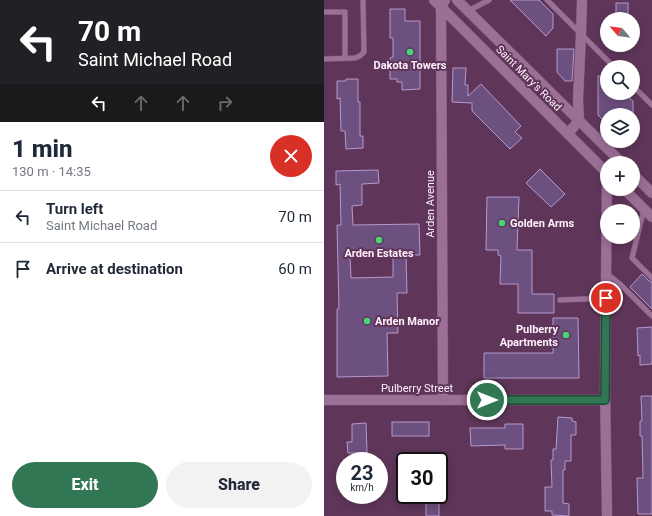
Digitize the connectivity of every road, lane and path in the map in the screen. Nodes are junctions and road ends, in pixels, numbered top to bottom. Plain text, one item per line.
1 (363, 0) edge
2 (457, 0) edge
3 (489, 0) edge
4 (547, 0) edge
5 (582, 0) edge
6 (440, 2) edge
7 (468, 11) junction
8 (324, 12) edge
9 (581, 34) junction
10 (345, 58) junction
11 (324, 59) edge
12 (607, 60) edge
13 (640, 93) edge
14 (652, 105) edge
15 (579, 120) junction
16 (568, 134) junction
17 (613, 156) edge
18 (600, 166) edge
19 (640, 181) edge
20 (652, 193) edge
21 (607, 196) edge
22 (631, 196) edge
23 (644, 209) junction
24 (652, 217) edge
25 (606, 272) junction
26 (652, 278) edge
27 (606, 298) junction
28 (560, 300) dead end
29 (652, 316) edge
30 (324, 400) edge
31 (443, 400) junction
32 (605, 400) junction
33 (607, 516) edge

1 - 10 lane
2 - 7 street, Saint Mary's Road
3 - 7 lane
4 - 9 lane
5 - 9 street
6 - 16 street, Saint Mary's Road
6 - 31 street, Arden Avenue
7 - 15 street, Saint Mary's Road
8 - 10 lane
9 - 12 lane
9 - 15 street
10 - 11 lane
13 - 14 lane
15 - 16 street
15 - 17 street, Saint Mary's Road
16 - 18 street, Saint Mary's Road
19 - 20 street
21 - 25 street
22 - 23 street
23 - 24 street
23 - 26 lane
25 - 27 street
25 - 29 lane
27 - 28 lane
27 - 32 street
30 - 31 street, Pulberry Street
31 - 32 street, Pulberry Street
32 - 33 street

